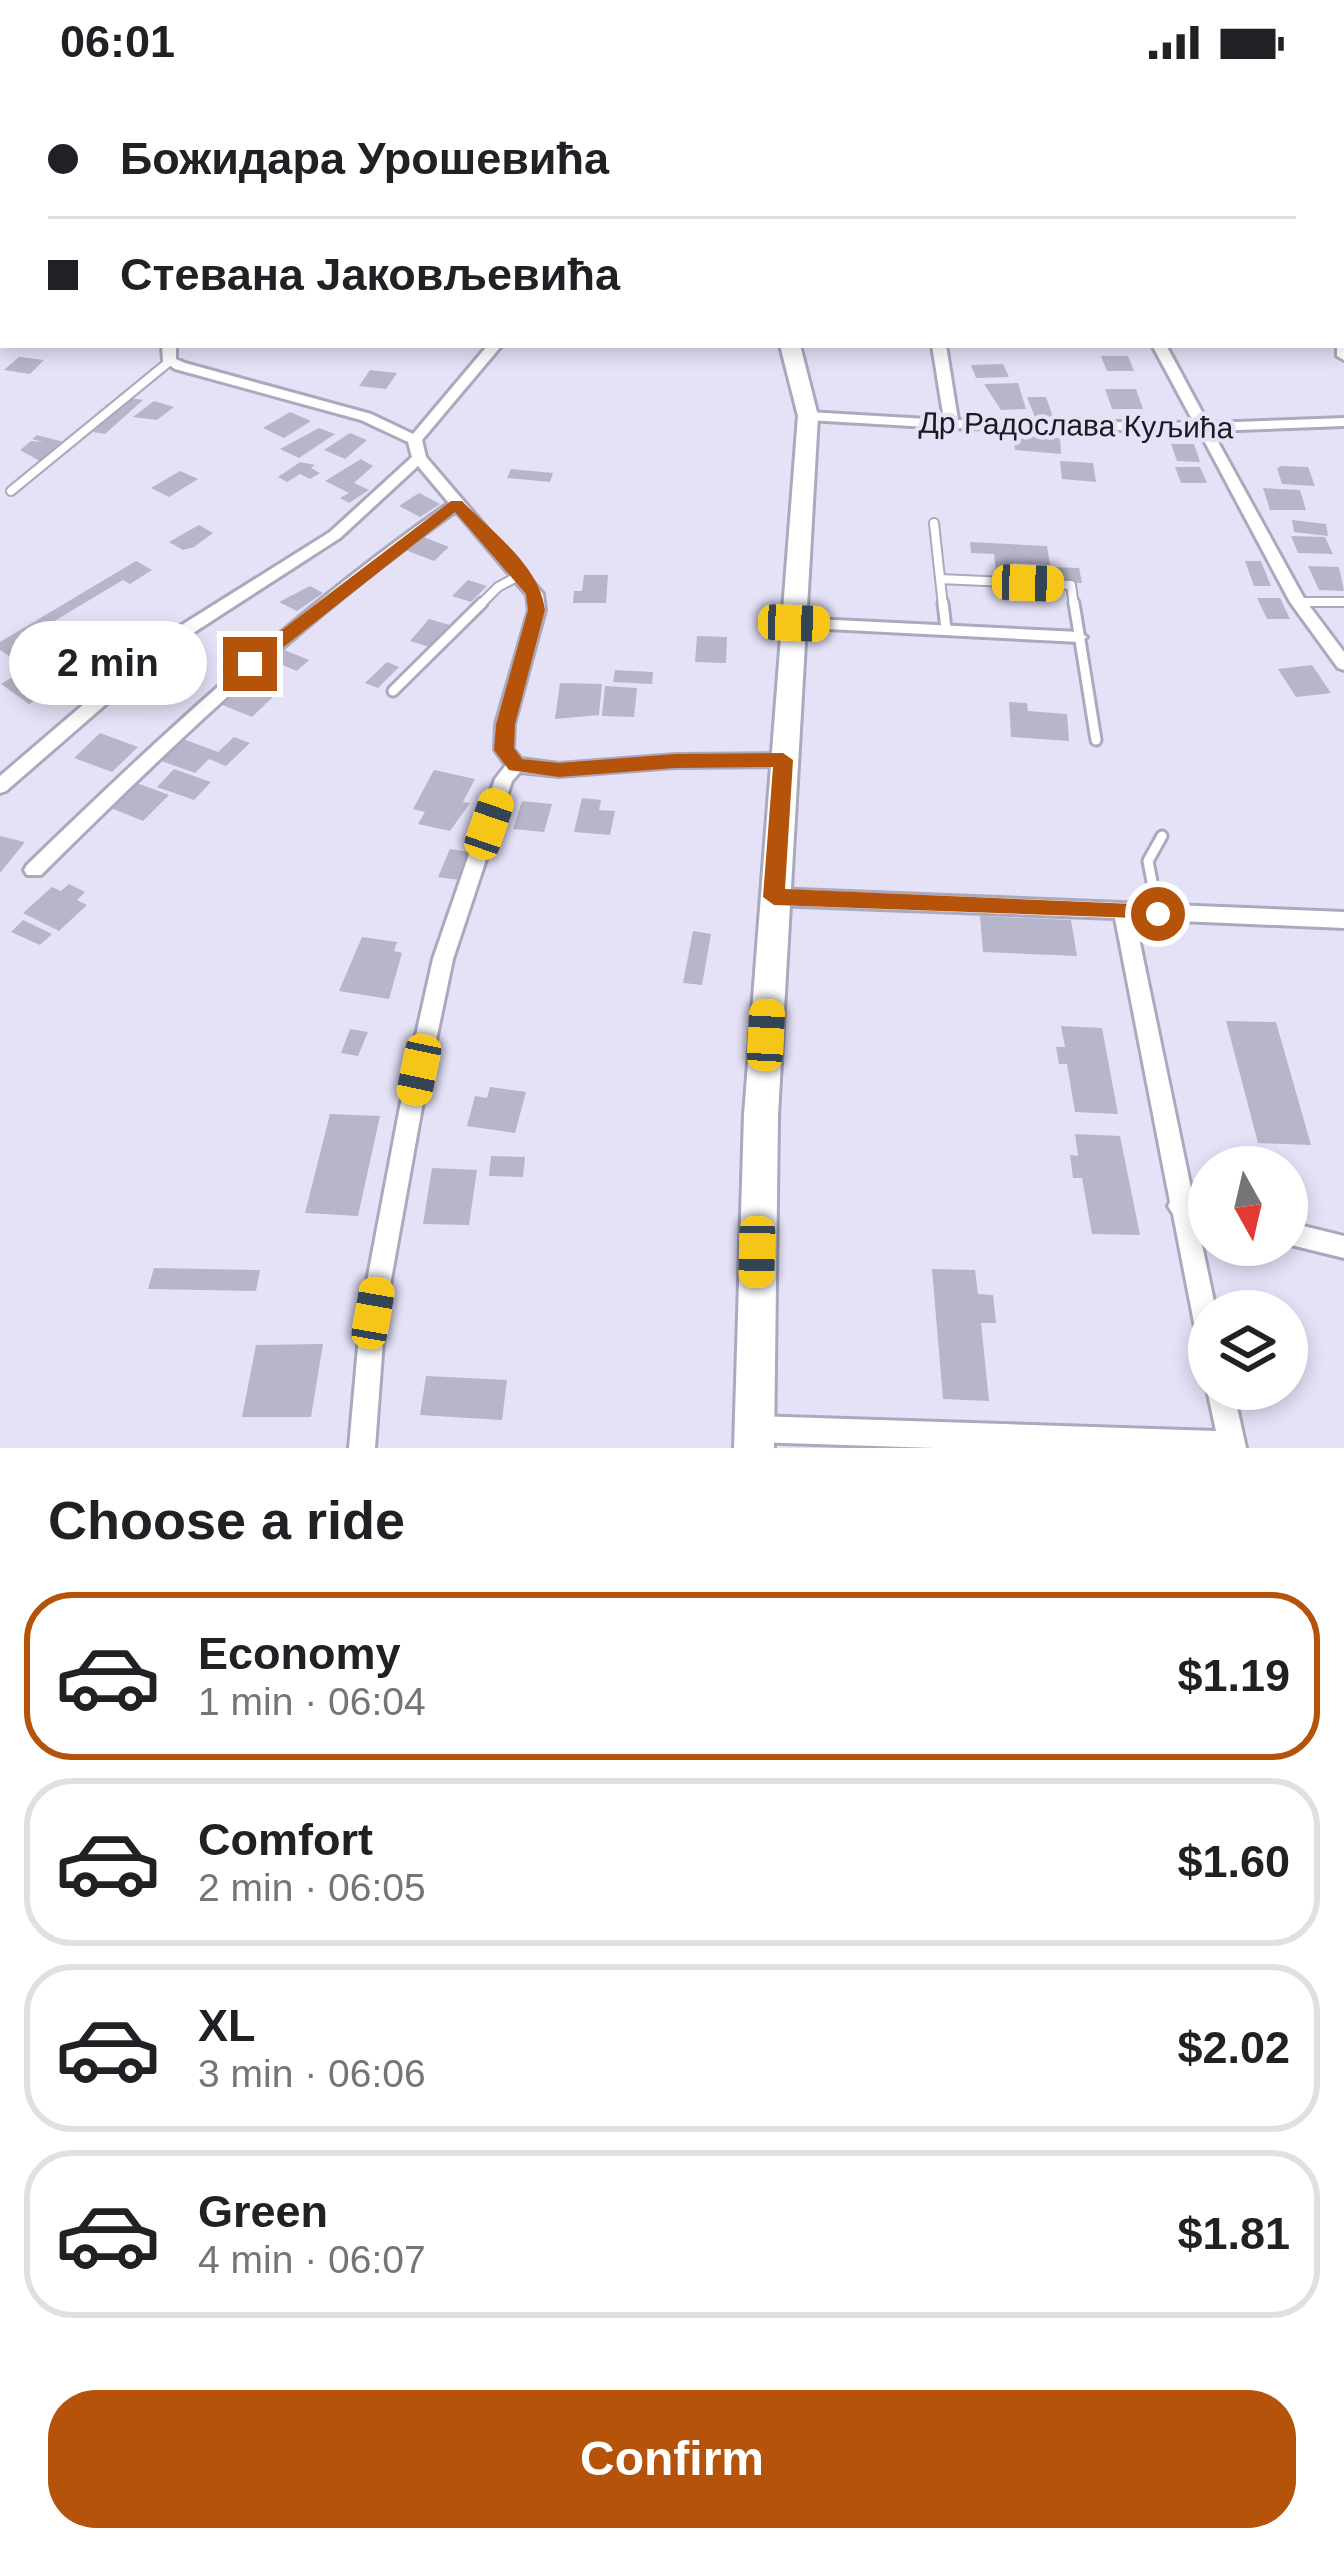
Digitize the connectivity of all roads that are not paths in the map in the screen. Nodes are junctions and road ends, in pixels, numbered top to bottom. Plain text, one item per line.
1 (1344, 339) edge
2 (493, 348) edge
3 (791, 348) edge
4 (939, 348) edge
5 (1161, 348) edge
6 (169, 353) edge
7 (1344, 356) edge
8 (808, 416) junction
9 (1344, 422) edge
10 (952, 427) junction
11 (1207, 429) junction
12 (417, 449) junction
13 (11, 491) dead end
14 (457, 504) junction
15 (934, 523) dead end
16 (522, 574) junction
17 (940, 579) junction
18 (1298, 602) junction
19 (1344, 602) edge
20 (794, 623) junction
21 (946, 629) junction
22 (1079, 637) junction
23 (1344, 664) edge
24 (393, 691) dead end
25 (1096, 740) dead end
26 (783, 760) junction
27 (516, 765) junction
28 (0, 786) edge
29 (1162, 836) dead end
30 (34, 869) dead end
31 (774, 897) junction
32 (1124, 912) junction
33 (1158, 914) junction
34 (1344, 920) edge
35 (1180, 1206) junction
36 (1188, 1208) edge
37 (1308, 1238) edge
38 (1344, 1247) edge
39 (1198, 1290) edge
40 (1225, 1410) edge
41 (754, 1438) edge
42 (1233, 1446) edge
43 (362, 1448) edge

1 - 7 street
2 - 12 street
3 - 8 main road
4 - 10 street
5 - 11 street
6 - 12 street
6 - 13 lane
8 - 10 street, Др Радослава Куљића
8 - 20 main road
9 - 11 street, Др Радослава Куљића
10 - 11 street, Др Радослава Куљића
11 - 18 street
12 - 14 street
12 - 28 street
14 - 16 street
14 - 30 street
15 - 17 lane
16 - 24 lane
16 - 27 street
17 - 21 lane
17 - 22 lane
18 - 19 lane
18 - 23 street
20 - 21 street
20 - 26 main road
21 - 22 street
22 - 25 lane
26 - 27 street
26 - 31 main road
27 - 43 street
29 - 33 lane
31 - 32 street
31 - 41 main road
32 - 33 street
32 - 35 street
33 - 34 street
35 - 36 street
35 - 39 street
37 - 38 street
40 - 42 street
41 - 42 street

